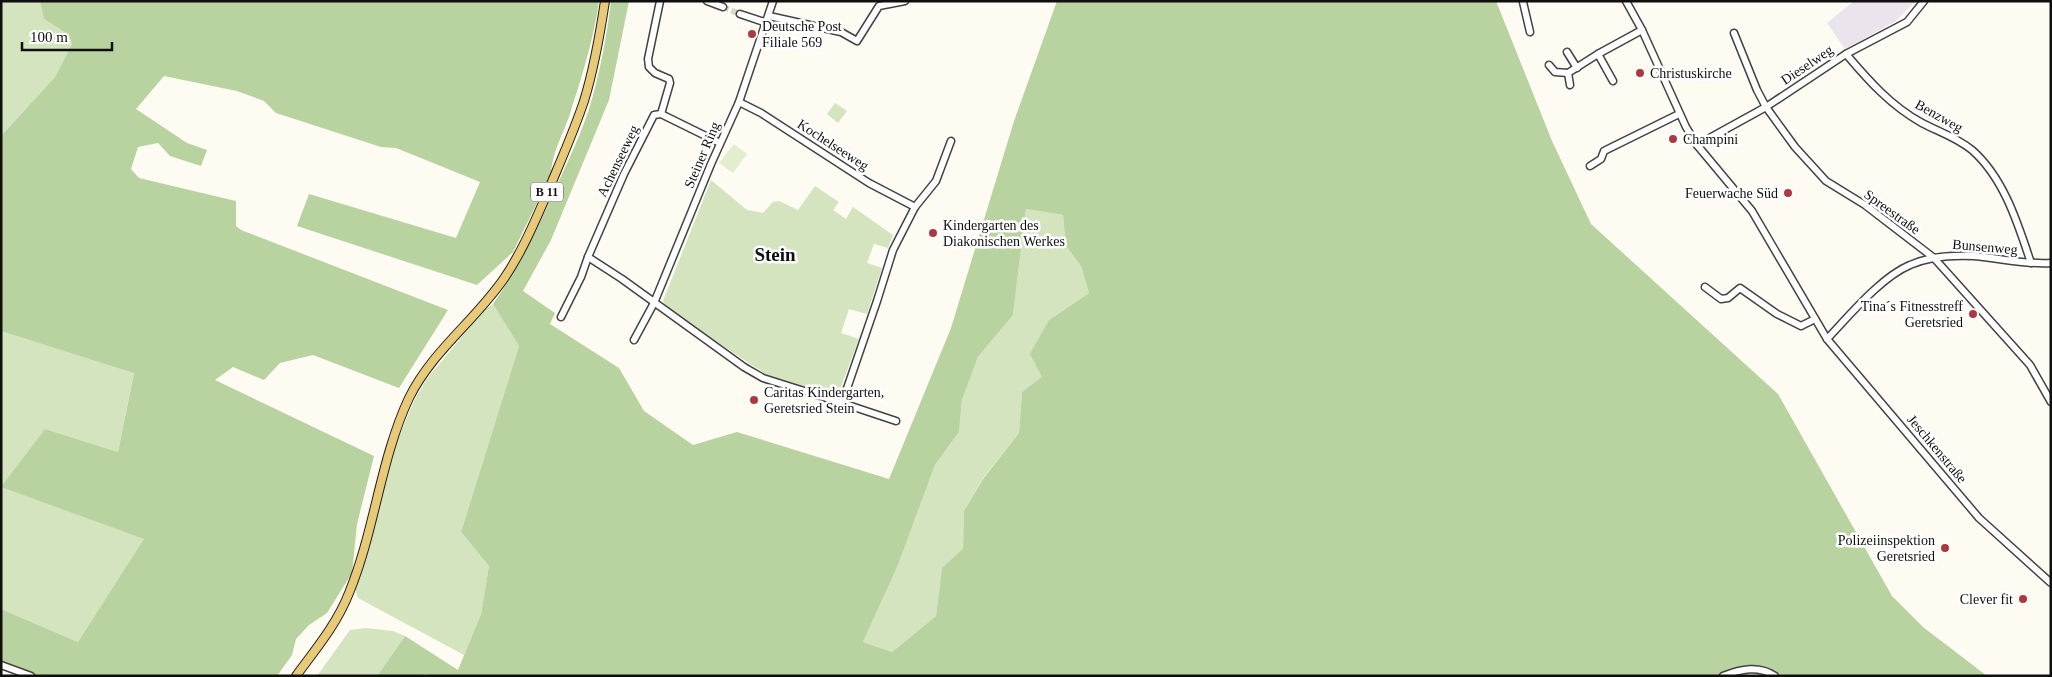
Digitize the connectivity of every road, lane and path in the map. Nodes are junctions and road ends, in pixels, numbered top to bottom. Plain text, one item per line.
1 (605, 1) edge
2 (660, 1) edge
3 (707, 1) edge
4 (773, 1) edge
5 (904, 1) edge
6 (1523, 1) edge
7 (1626, 1) edge
8 (1924, 1) edge
9 (723, 7) tunnel mouth
10 (740, 14) tunnel mouth
11 (768, 20) junction
12 (1642, 30) junction
13 (1530, 32) dead end
14 (1734, 33) dead end
15 (1567, 52) dead end
16 (1598, 54) junction
17 (1846, 54) junction
18 (1549, 65) dead end
19 (1577, 68) junction
20 (1568, 73) junction
21 (1613, 81) dead end
22 (1570, 85) dead end
23 (739, 102) junction
24 (1766, 107) junction
25 (661, 114) junction
26 (1679, 114) junction
27 (951, 141) dead end
28 (720, 143) junction
29 (1697, 145) junction
30 (1590, 166) dead end
31 (916, 207) junction
32 (588, 257) junction
33 (1934, 258) junction
34 (2031, 263) junction
35 (2051, 264) edge
36 (1705, 288) dead end
37 (654, 303) junction
38 (561, 317) dead end
39 (1815, 319) junction
40 (1827, 339) junction
41 (634, 340) dead end
42 (2051, 402) edge
43 (842, 403) junction
44 (896, 421) dead end
45 (2051, 583) edge
46 (1, 666) edge
47 (32, 676) edge
48 (296, 676) edge
49 (1723, 676) edge
50 (1776, 676) edge

1 - 48 main road, B 11
2 - 25 street
3 - 9 street
4 - 11 street, Steiner Ring
5 - 11 street
6 - 13 street
7 - 12 street, Jeschkenstraße
8 - 17 street, Dieselweg
10 - 11 street
11 - 23 street, Steiner Ring
12 - 16 street
12 - 26 street, Jeschkenstraße
14 - 24 street, Spreestraße
15 - 19 street
16 - 19 street
16 - 21 street
17 - 24 street, Dieselweg
17 - 34 street, Benzweg
18 - 20 street
19 - 20 street
20 - 22 street
23 - 28 street, Steiner Ring
23 - 31 street, Kochelseeweg
24 - 29 street, Dieselweg
24 - 33 street, Spreestraße
25 - 28 street
25 - 32 street, Achenseeweg
26 - 29 street, Jeschkenstraße
26 - 30 street
27 - 31 street
28 - 37 street, Steiner Ring
29 - 39 street, Jeschkenstraße
31 - 43 street
32 - 37 street
32 - 38 street, Achenseeweg
33 - 34 street, Bunsenweg
33 - 40 street, Bunsenweg
33 - 42 street, Spreestraße
34 - 35 street, Bunsenweg
36 - 39 street
37 - 41 street, Steiner Ring
37 - 43 street
39 - 40 street, Jeschkenstraße
40 - 45 street, Jeschkenstraße
43 - 44 street
46 - 47 street
49 - 50 street

